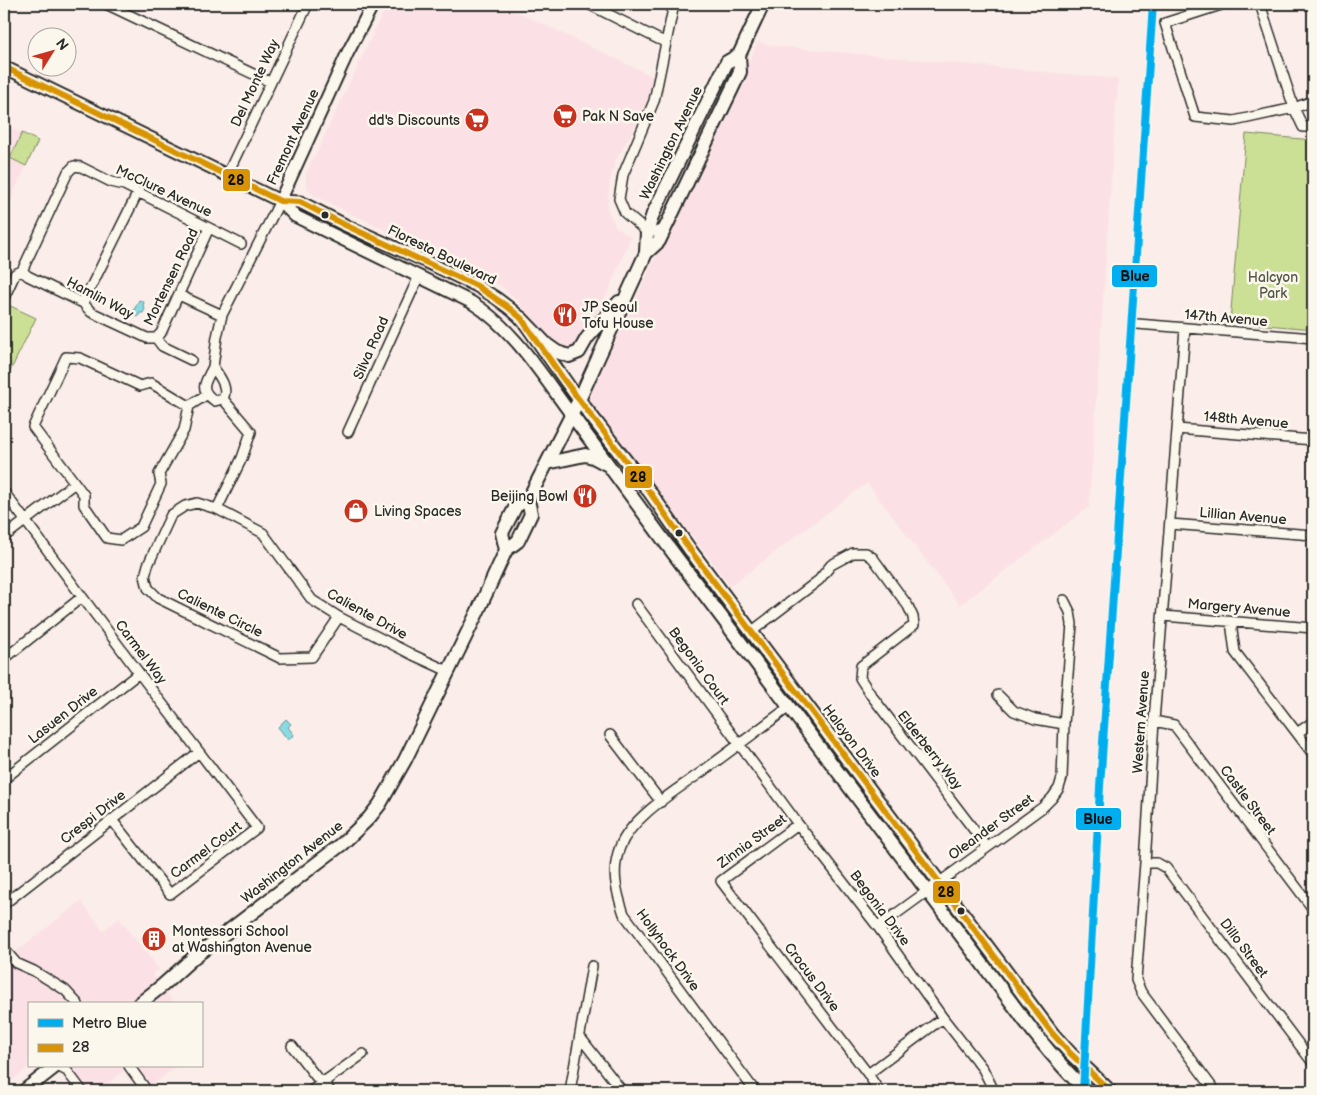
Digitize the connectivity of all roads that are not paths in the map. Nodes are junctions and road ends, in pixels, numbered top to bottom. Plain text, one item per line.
1 (106, 4) edge
2 (308, 4) edge
3 (373, 4) edge
4 (674, 4) edge
5 (763, 4) edge
6 (1224, 4) edge
7 (1260, 4) edge
8 (593, 5) edge
9 (666, 42) junction
10 (738, 55) junction
11 (4, 67) edge
12 (270, 82) junction
13 (1313, 101) edge
14 (1294, 108) junction
15 (1313, 127) edge
16 (227, 175) junction
17 (138, 192) junction
18 (280, 201) junction
19 (210, 228) junction
20 (664, 229) junction
21 (647, 232) junction
22 (241, 244) dead end
23 (646, 253) junction
24 (22, 271) junction
25 (419, 276) junction
26 (628, 293) junction
27 (179, 295) junction
28 (4, 298) edge
29 (83, 303) junction
30 (222, 316) junction
31 (520, 318) junction
32 (1137, 324) dead end
33 (1185, 328) junction
34 (156, 338) junction
35 (1313, 338) edge
36 (191, 360) dead end
37 (213, 367) junction
38 (206, 395) junction
39 (223, 399) junction
40 (579, 400) junction
41 (189, 406) junction
42 (572, 414) junction
43 (1177, 428) junction
44 (348, 432) dead end
45 (1313, 440) edge
46 (547, 463) junction
47 (608, 465) junction
48 (75, 483) junction
49 (4, 492) edge
50 (528, 500) junction
51 (218, 509) junction
52 (171, 515) joint
53 (26, 520) junction
54 (1170, 524) junction
55 (1313, 535) edge
56 (4, 537) edge
57 (506, 550) junction
58 (82, 597) junction
59 (1064, 600) dead end
60 (636, 604) dead end
61 (338, 616) junction
62 (1163, 616) junction
63 (1231, 622) junction
64 (1313, 628) edge
65 (751, 632) junction
66 (4, 658) edge
67 (448, 671) junction
68 (139, 673) junction
69 (998, 695) dead end
70 (789, 707) junction
71 (1154, 721) junction
72 (1313, 722) edge
73 (1064, 724) junction
74 (1297, 733) junction
75 (610, 735) dead end
76 (739, 744) junction
77 (199, 752) junction
78 (1313, 754) edge
79 (4, 779) edge
80 (661, 802) junction
81 (112, 820) junction
82 (798, 824) junction
83 (257, 828) joint
84 (987, 847) junction
85 (1145, 862) junction
86 (721, 881) joint
87 (939, 882) junction
88 (927, 891) junction
89 (4, 904) edge
90 (1313, 909) edge
91 (878, 926) junction
92 (4, 950) edge
93 (592, 966) dead end
94 (998, 985) junction
95 (1024, 996) junction
96 (76, 1002) edge
97 (142, 1002) edge
98 (943, 1018) junction
99 (580, 1038) junction
100 (292, 1046) dead end
101 (1313, 1047) edge
102 (1305, 1053) junction
103 (363, 1054) dead end
104 (1313, 1063) edge
105 (53, 1068) edge
106 (60, 1068) edge
107 (130, 1068) edge
108 (868, 1074) junction
109 (323, 1081) junction
110 (24, 1091) edge
111 (82, 1091) edge
112 (147, 1091) edge
113 (311, 1091) edge
114 (330, 1091) edge
115 (570, 1091) edge
116 (622, 1091) edge
117 (755, 1091) edge
118 (879, 1091) edge
119 (994, 1091) edge
120 (1086, 1091) edge
121 (1110, 1091) edge
122 (1215, 1091) edge

1 - 12 street
2 - 12 street, Del Monte Way
3 - 18 street, Fremont Avenue
4 - 9 street
5 - 10 main road, Washington Avenue
6 - 14 street
7 - 14 street
8 - 9 street
9 - 21 street
10 - 20 main road, Washington Avenue
10 - 21 main road, Washington Avenue
11 - 16 street, Floresta Boulevard
12 - 16 street, Del Monte Way
13 - 14 street
14 - 15 street
16 - 18 street, Floresta Boulevard
17 - 19 street, McClure Avenue
17 - 24 street, McClure Avenue
17 - 29 street
18 - 25 street, Floresta Boulevard
18 - 30 street, Fremont Avenue
18 - 31 street, Floresta Boulevard
19 - 22 street, McClure Avenue
19 - 27 street, Mortensen Road
20 - 21 street
20 - 23 main road, Washington Avenue
21 - 23 main road, Washington Avenue
23 - 26 main road, Washington Avenue
24 - 28 street
24 - 29 street, Hamlin Way
25 - 42 street, Floresta Boulevard
25 - 44 street, Silva Road
26 - 31 main road
26 - 40 main road, Washington Avenue
27 - 30 street
27 - 34 street, Mortensen Road
29 - 34 street, Hamlin Way
30 - 37 street, Fremont Avenue
31 - 40 street, Floresta Boulevard
32 - 33 street, 147th Avenue
33 - 35 street, 147th Avenue
33 - 43 street, Western Avenue
34 - 36 street, Hamlin Way
37 - 38 street, Fremont Avenue
37 - 39 street
38 - 39 street
38 - 41 street
39 - 51 street
40 - 42 main road, Washington Avenue
40 - 65 main road, Halcyon Drive
41 - 48 street
41 - 48 street
42 - 46 main road, Washington Avenue
42 - 47 main road
43 - 45 street, 148th Avenue
43 - 54 street, Western Avenue
46 - 47 main road
46 - 50 main road, Washington Avenue
47 - 70 main road
48 - 53 street
49 - 53 street, Carmel Way
50 - 57 main road, Washington Avenue
50 - 57 main road, Washington Avenue
51 - 52 street, Caliente Drive
51 - 61 street, Caliente Drive
52 - 61 street, Caliente Circle
53 - 56 street
53 - 58 street, Carmel Way
54 - 55 street, Lillian Avenue
54 - 62 street, Western Avenue
57 - 67 main road, Washington Avenue
58 - 66 street
58 - 68 street, Carmel Way
59 - 73 street, Oleander Street
60 - 76 street, Begonia Court
61 - 67 street, Caliente Drive
62 - 63 street, Margery Avenue
62 - 71 street, Western Avenue
63 - 64 street, Margery Avenue
63 - 74 street
65 - 84 street, Elderberry Way
65 - 87 main road, Halcyon Drive
67 - 97 main road, Washington Avenue
68 - 77 street, Carmel Way
68 - 79 street, Lasuen Drive
69 - 73 street
70 - 76 street, Hollyhock Drive
70 - 88 main road
71 - 85 street, Western Avenue
71 - 90 street, Castle Street
72 - 74 street
73 - 84 street, Oleander Street
74 - 78 street
75 - 80 street
76 - 80 street, Hollyhock Drive
76 - 82 street, Begonia Drive
77 - 81 street, Crespi Drive
77 - 83 street, Carmel Way
80 - 117 street, Hollyhock Drive
81 - 83 street, Carmel Court
81 - 89 street, Crespi Drive
82 - 86 street, Zinnia Street
82 - 91 street, Begonia Drive
84 - 87 street, Oleander Street
85 - 102 street, Dillo Street
85 - 122 street, Western Avenue
86 - 108 street, Crocus Drive
87 - 88 street, Oleander Street
87 - 95 main road, Halcyon Drive
88 - 91 street, Oleander Street
88 - 94 main road
91 - 98 street, Begonia Drive
92 - 96 street
93 - 99 street
94 - 95 main road
94 - 120 main road
95 - 121 main road, Halcyon Drive
98 - 108 street
98 - 119 street, Begonia Drive
99 - 115 street
99 - 116 street
100 - 109 street
101 - 102 street
102 - 104 street, Dillo Street
103 - 109 street
105 - 110 main road
106 - 111 street
107 - 112 street
108 - 118 street, Crocus Drive
109 - 113 street
109 - 114 street

